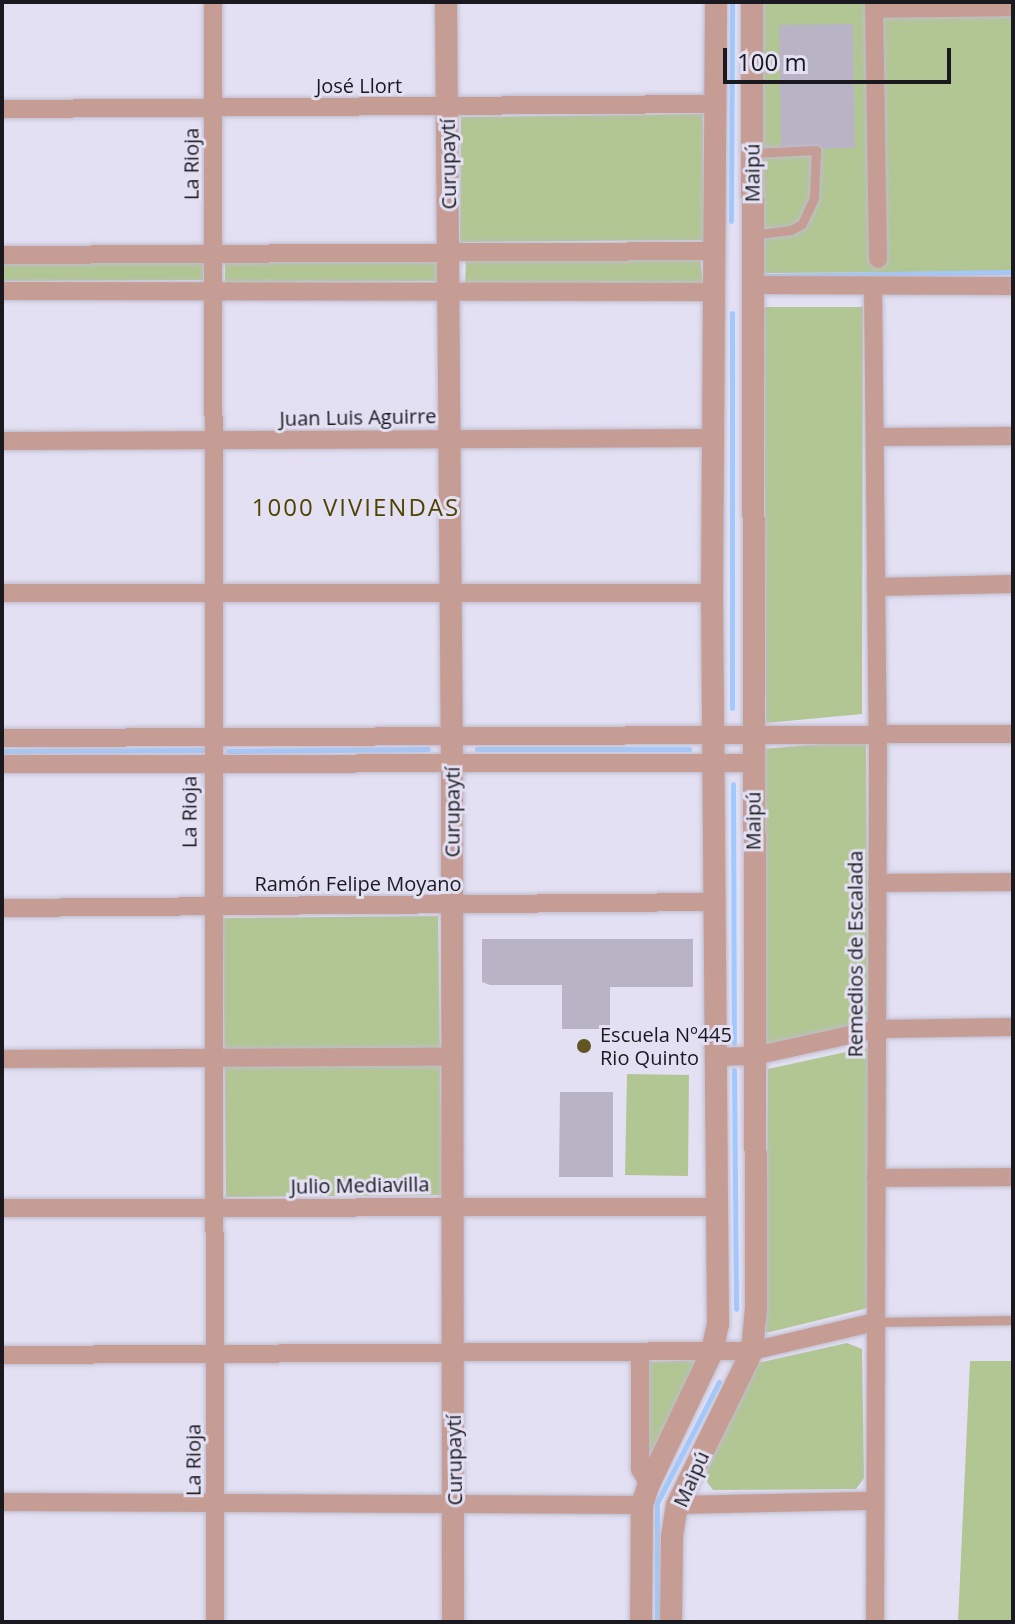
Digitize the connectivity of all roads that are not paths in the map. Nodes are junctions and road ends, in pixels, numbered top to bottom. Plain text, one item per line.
1 (213, 2) edge
2 (446, 2) edge
3 (716, 2) edge
4 (752, 2) edge
5 (874, 5) edge
6 (1013, 7) edge
7 (715, 104) junction
8 (213, 106) junction
9 (447, 107) junction
10 (2, 109) edge
11 (752, 153) junction
12 (753, 239) junction
13 (714, 251) junction
14 (212, 252) junction
15 (449, 252) junction
16 (2, 255) edge
17 (878, 259) dead end
18 (751, 285) junction
19 (873, 286) junction
20 (1013, 286) edge
21 (213, 289) junction
22 (2, 291) edge
23 (449, 291) junction
24 (713, 292) junction
25 (1013, 436) edge
26 (875, 437) junction
27 (450, 438) junction
28 (715, 438) junction
29 (2, 441) edge
30 (211, 441) junction
31 (1013, 584) edge
32 (876, 587) junction
33 (451, 591) junction
34 (2, 593) edge
35 (712, 593) junction
36 (211, 595) junction
37 (878, 734) junction
38 (1013, 734) edge
39 (452, 737) junction
40 (753, 737) junction
41 (2, 738) edge
42 (212, 738) junction
43 (713, 738) junction
44 (452, 763) junction
45 (714, 763) junction
46 (753, 763) junction
47 (2, 764) edge
48 (211, 765) junction
49 (1013, 882) edge
50 (877, 883) junction
51 (715, 902) junction
52 (452, 904) junction
53 (211, 905) junction
54 (2, 908) edge
55 (1013, 1027) edge
56 (877, 1029) junction
57 (754, 1056) junction
58 (452, 1057) junction
59 (717, 1057) junction
60 (212, 1058) junction
61 (2, 1059) edge
62 (1013, 1177) edge
63 (876, 1178) junction
64 (453, 1205) junction
65 (719, 1207) junction
66 (2, 1208) edge
67 (213, 1209) junction
68 (1013, 1320) edge
69 (875, 1322) junction
70 (752, 1351) junction
71 (712, 1352) junction
72 (640, 1354) junction
73 (2, 1355) edge
74 (215, 1355) junction
75 (453, 1355) junction
76 (646, 1494) junction
77 (875, 1501) junction
78 (2, 1502) edge
79 (215, 1503) junction
80 (455, 1504) junction
81 (677, 1505) junction
82 (215, 1622) edge
83 (453, 1622) edge
84 (641, 1622) edge
85 (671, 1622) edge
86 (875, 1622) edge

1 - 8 street, La Rioja
2 - 9 street, Curupaytí
3 - 7 street, Maipú
4 - 11 street, Maipú
5 - 6 street
5 - 17 street
7 - 9 street, José Llort
7 - 13 street, Maipú
8 - 9 street, José Llort
8 - 10 street, José Llort
8 - 14 street, La Rioja
9 - 15 street, Curupaytí
11 - 12 street, Maipú
11 - 12 lane
12 - 13 street
12 - 18 street, Maipú
13 - 15 street
13 - 24 street, Maipú
14 - 15 street
14 - 16 street
14 - 21 street, La Rioja
15 - 23 street, Curupaytí
18 - 19 street
18 - 24 street
18 - 40 street, Maipú
19 - 20 street
19 - 26 street, Remedios de Escalada
21 - 22 street
21 - 23 street
21 - 30 street, La Rioja
23 - 24 street
23 - 27 street, Curupaytí
24 - 28 street, Maipú
25 - 26 street
26 - 32 street, Remedios de Escalada
27 - 28 street, Juan Luis Aguirre
27 - 30 street, Juan Luis Aguirre
27 - 33 street, Curupaytí
28 - 35 street, Maipú
29 - 30 street, Juan Luis Aguirre
30 - 36 street, La Rioja
31 - 32 street
32 - 37 street, Remedios de Escalada
33 - 35 street
33 - 36 street
33 - 39 street, Curupaytí
34 - 36 street
35 - 43 street, Maipú
36 - 42 street, La Rioja
37 - 38 street
37 - 40 street
37 - 50 street, Remedios de Escalada
39 - 42 street
39 - 43 street
39 - 44 street, Curupaytí
40 - 43 street
40 - 46 street, Maipú
41 - 42 street
42 - 48 street, La Rioja
43 - 45 street, Maipú
44 - 45 street
44 - 48 street
44 - 52 street, Curupaytí
45 - 46 street
45 - 51 street, Maipú
46 - 57 street, Maipú
47 - 48 street
48 - 53 street, La Rioja
49 - 50 street
50 - 56 street, Remedios de Escalada
51 - 52 street, Ramón Felipe Moyano
51 - 59 street, Maipú
52 - 53 street, Ramón Felipe Moyano
52 - 58 street, Curupaytí
53 - 54 street, Ramón Felipe Moyano
53 - 60 street, La Rioja
55 - 56 street
56 - 57 street
56 - 63 street, Remedios de Escalada
57 - 59 street
57 - 70 street, Maipú
58 - 60 street
58 - 64 street, Curupaytí
59 - 65 street, Maipú
60 - 61 street
60 - 67 street, La Rioja
62 - 63 street
63 - 69 street, Remedios de Escalada
64 - 65 street, Julio Mediavilla
64 - 67 street, Julio Mediavilla
64 - 75 street, Curupaytí
65 - 71 street, Maipú
66 - 67 street, Julio Mediavilla
67 - 74 street, La Rioja
68 - 69 lane
69 - 70 street
69 - 77 street, Remedios de Escalada
70 - 71 street
70 - 81 street, Maipú
71 - 72 street
71 - 76 street, Maipú
72 - 75 street
72 - 76 street, Maipú
73 - 74 street
74 - 75 street
74 - 79 street, La Rioja
75 - 80 street, Curupaytí
76 - 80 street
76 - 84 street, Maipú
77 - 81 street
77 - 86 street, Remedios de Escalada
78 - 79 street
79 - 80 street
79 - 82 street, La Rioja
80 - 83 street, Curupaytí
81 - 85 street, Maipú

